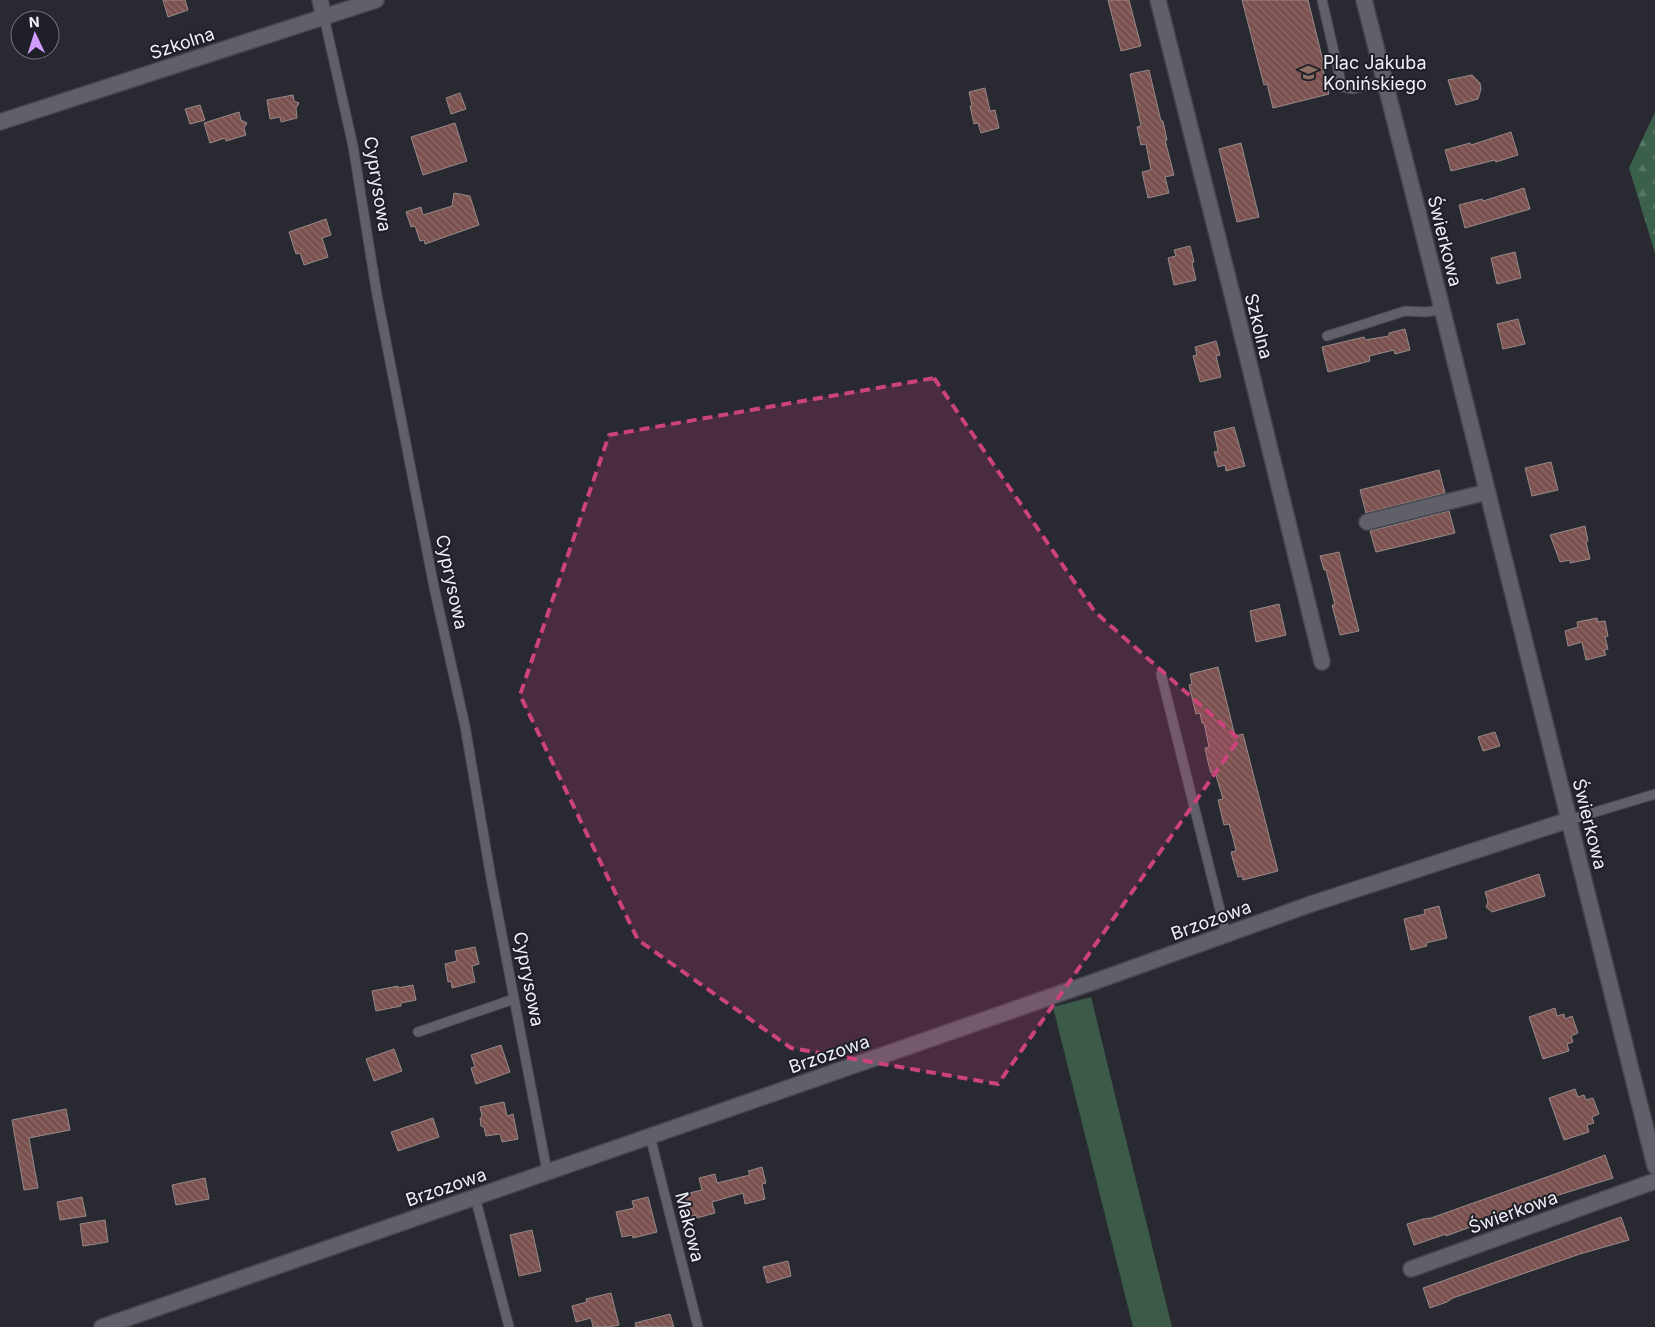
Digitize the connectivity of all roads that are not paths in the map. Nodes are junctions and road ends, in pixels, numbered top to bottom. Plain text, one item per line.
1 (320, 0) edge
2 (376, 0) edge
3 (1158, 0) edge
4 (1322, 0) edge
5 (1364, 0) edge
6 (324, 16) junction
7 (1384, 81) junction
8 (0, 122) edge
9 (1442, 310) junction
10 (1327, 336) dead end
11 (1487, 492) junction
12 (1367, 522) dead end
13 (1322, 662) dead end
14 (1162, 674) dead end
15 (1655, 794) edge
16 (1569, 820) junction
17 (1226, 934) junction
18 (514, 998) junction
19 (418, 1032) dead end
20 (650, 1136) junction
21 (1654, 1161) edge
22 (547, 1171) junction
23 (1655, 1182) edge
24 (475, 1197) junction
25 (1411, 1268) dead end
26 (126, 1323) edge
27 (102, 1327) edge
28 (509, 1327) edge
29 (698, 1327) edge

1 - 6 street, Cyprysowa
2 - 6 street, Szkolna
3 - 13 street, Szkolna
4 - 7 lane
5 - 7 street, Świerkowa
6 - 8 street, Szkolna
6 - 18 lane, Cyprysowa
7 - 9 street, Świerkowa
9 - 10 lane
9 - 11 street, Świerkowa
11 - 12 street
11 - 16 street, Świerkowa
14 - 17 lane
15 - 16 lane
16 - 17 street, Brzozowa
16 - 21 street, Świerkowa
17 - 20 street, Brzozowa
18 - 19 lane
18 - 22 lane, Cyprysowa
20 - 22 street, Brzozowa
20 - 29 lane, Makowa
22 - 24 street, Brzozowa
23 - 25 street, Świerkowa
24 - 26 street, Brzozowa
24 - 28 lane
26 - 27 street, Brzozowa

